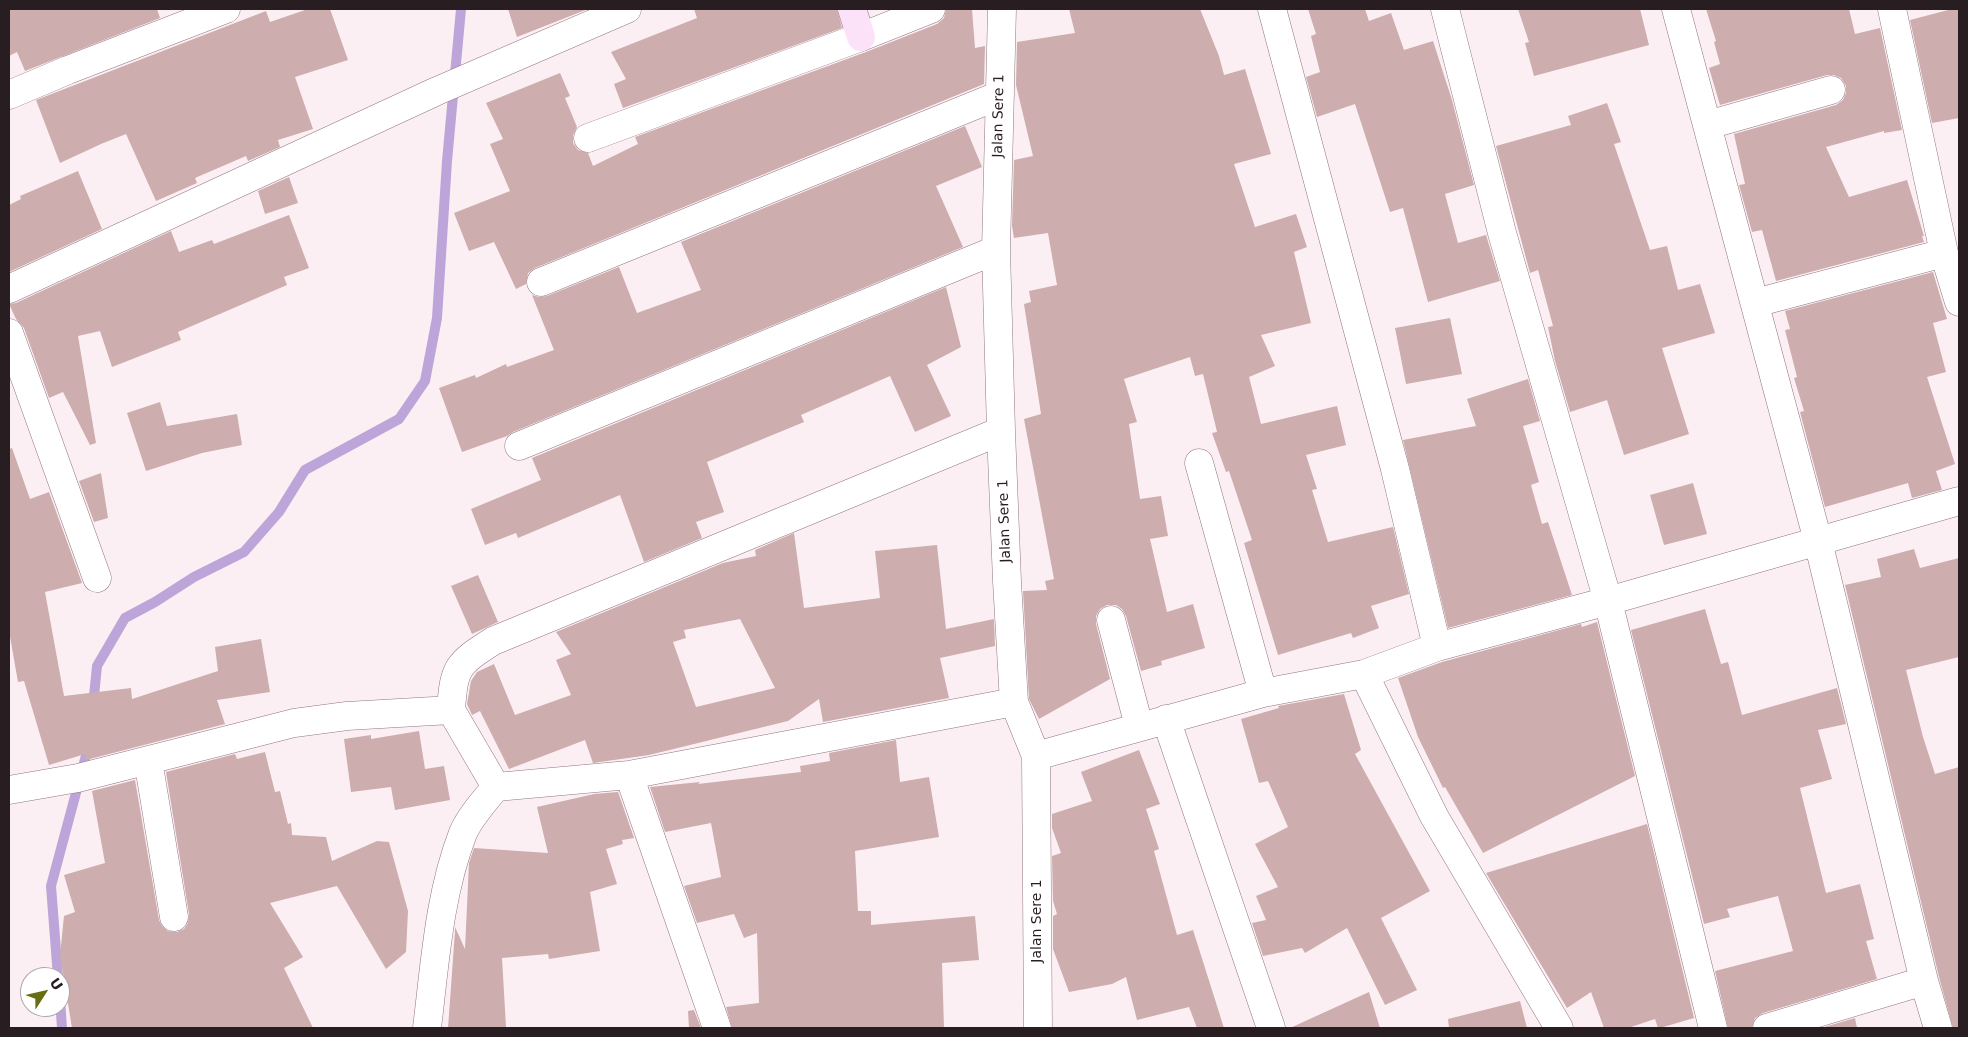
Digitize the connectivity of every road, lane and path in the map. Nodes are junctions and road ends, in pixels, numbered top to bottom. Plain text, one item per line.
1 (226, 9) edge
2 (627, 9) edge
3 (852, 9) edge
4 (931, 9) edge
5 (1002, 9) edge
6 (1272, 9) edge
7 (1445, 9) edge
8 (1676, 9) edge
9 (1892, 9) edge
10 (861, 37) junction
11 (1831, 90) dead end
12 (9, 95) edge
13 (1000, 95) junction
14 (1708, 125) junction
15 (588, 138) dead end
16 (996, 250) junction
17 (1944, 253) junction
18 (541, 282) dead end
19 (9, 289) edge
20 (1959, 302) edge
21 (1755, 303) junction
22 (9, 332) edge
23 (1001, 431) junction
24 (518, 446) dead end
25 (1199, 463) dead end
26 (1959, 502) edge
27 (1818, 541) junction
28 (97, 578) dead end
29 (1608, 601) junction
30 (1111, 620) dead end
31 (1437, 648) junction
32 (1364, 674) junction
33 (1263, 693) junction
34 (1014, 702) junction
35 (451, 710) junction
36 (1166, 719) junction
37 (1139, 726) junction
38 (1036, 756) junction
39 (148, 760) junction
40 (629, 775) junction
41 (496, 787) junction
42 (9, 790) edge
43 (174, 917) dead end
44 (1924, 981) junction
45 (427, 1028) edge
46 (717, 1028) edge
47 (1038, 1028) edge
48 (1271, 1028) edge
49 (1559, 1028) edge
50 (1713, 1028) edge
51 (1767, 1028) edge
52 (1938, 1028) edge

1 - 12 street
2 - 19 street
3 - 10 street
4 - 10 street
5 - 13 street, Jalan Sere 1
6 - 31 street
7 - 29 street
8 - 14 street
9 - 17 street
10 - 15 street
11 - 14 street
13 - 16 street, Jalan Sere 1
13 - 18 street
14 - 21 street
16 - 23 street, Jalan Sere 1
16 - 24 street
17 - 20 street
17 - 21 street
21 - 27 street
22 - 28 street
23 - 34 street, Jalan Sere 1
23 - 35 street
25 - 33 street
26 - 27 street
27 - 29 street
27 - 44 street
29 - 31 street
29 - 50 street
30 - 37 street
31 - 32 street
32 - 33 street
32 - 49 street
33 - 36 street
34 - 38 street, Jalan Sere 1
34 - 40 street
35 - 39 street
35 - 41 street
36 - 37 street
36 - 48 street
37 - 38 street
38 - 47 street, Jalan Sere 1
39 - 42 street
39 - 43 street
40 - 41 street
40 - 46 street
41 - 45 street
44 - 51 street
44 - 52 street

